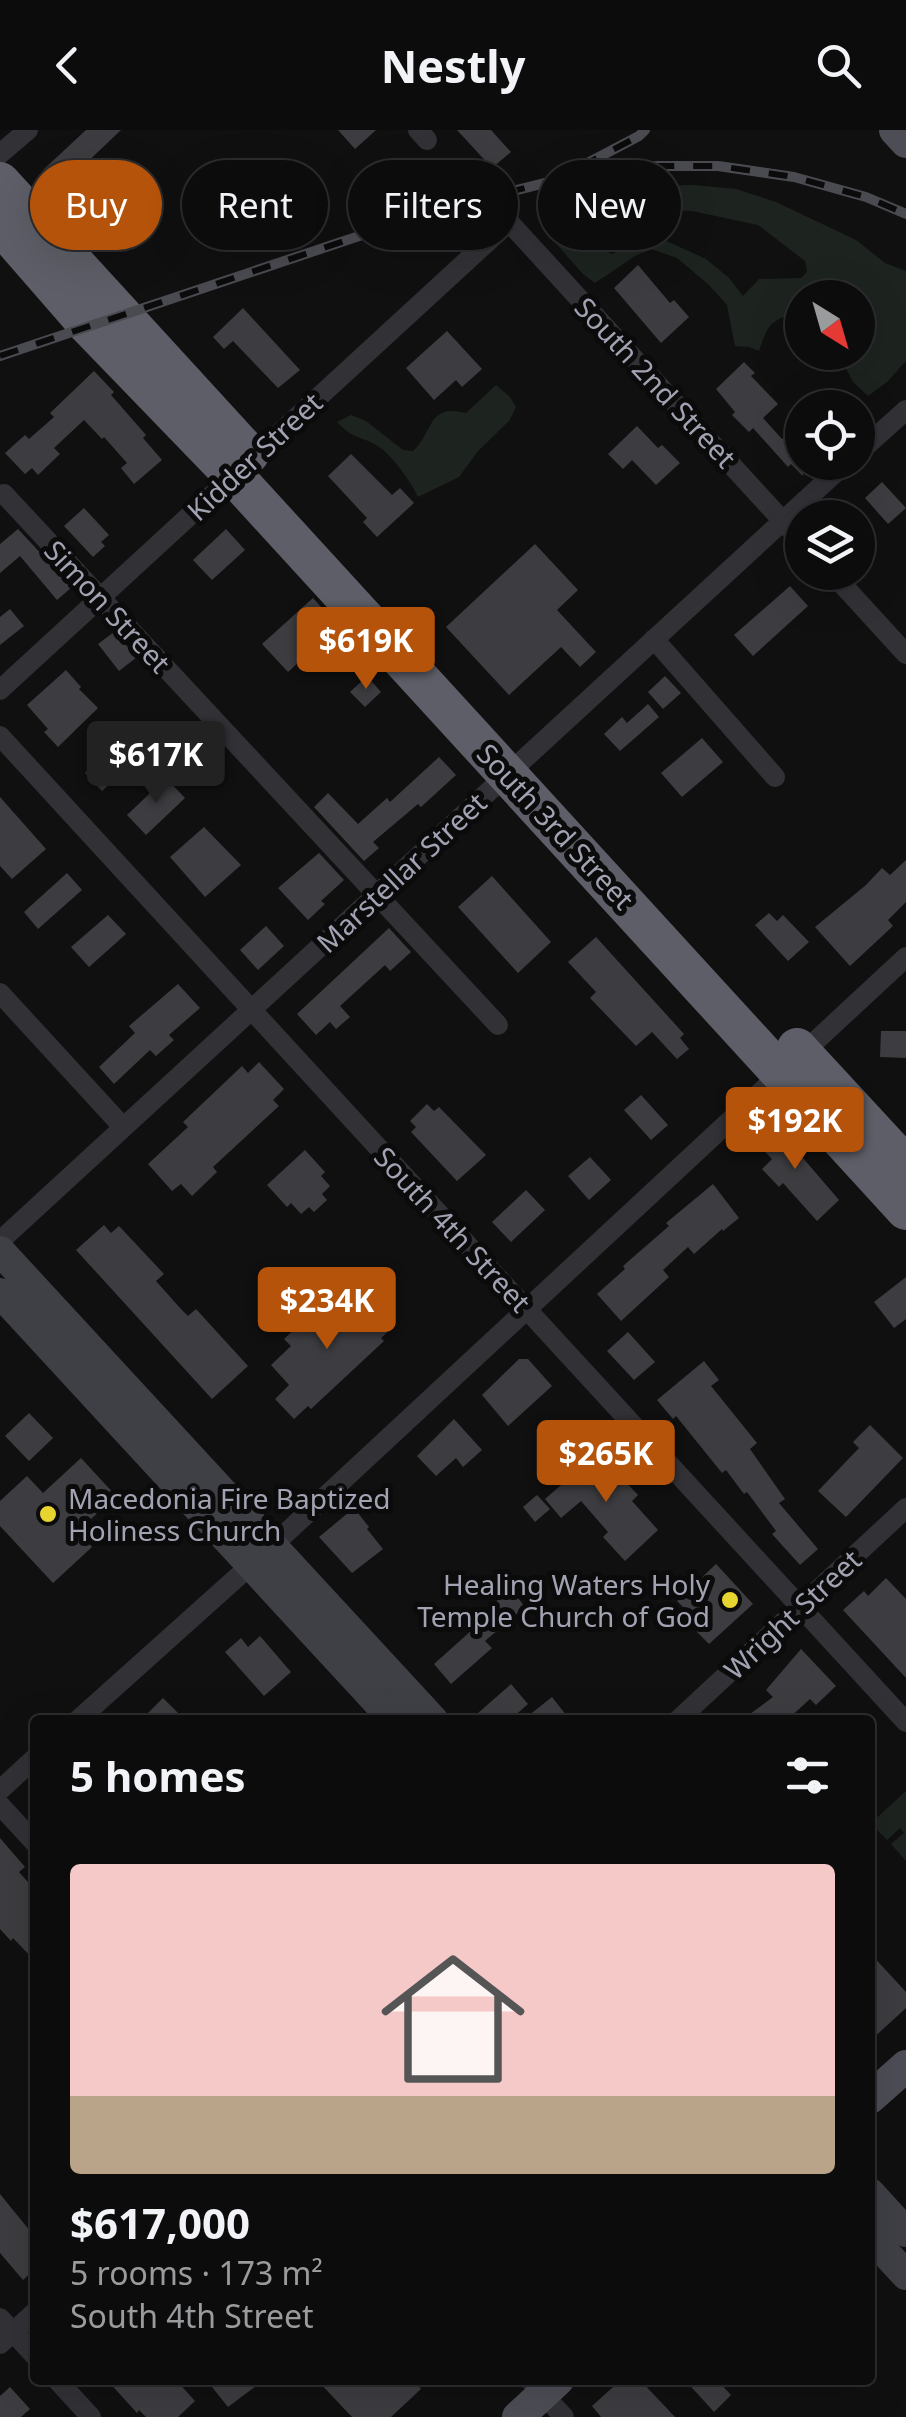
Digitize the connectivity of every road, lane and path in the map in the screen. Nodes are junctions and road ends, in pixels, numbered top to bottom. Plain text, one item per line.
1 (28, 130) edge
2 (894, 130) edge
3 (906, 142) edge
4 (0, 154) edge
5 (0, 182) edge
6 (0, 224) edge
7 (518, 233) edge
8 (478, 250) edge
9 (906, 410) edge
10 (875, 438) edge
11 (243, 467) junction
12 (827, 480) edge
13 (4, 494) dead end
14 (783, 520) junction
15 (785, 522) edge
16 (847, 590) edge
17 (101, 597) junction
18 (654, 638) junction
19 (906, 654) edge
20 (0, 690) edge
21 (0, 736) edge
22 (518, 764) junction
23 (775, 777) dead end
24 (377, 893) junction
25 (906, 958) edge
26 (0, 993) edge
27 (250, 1010) junction
28 (498, 1025) dead end
29 (792, 1062) junction
30 (124, 1127) junction
31 (906, 1166) edge
32 (906, 1210) edge
33 (0, 1241) edge
34 (0, 1251) edge
35 (0, 1293) edge
36 (526, 1308) junction
37 (906, 1508) edge
38 (262, 1555) junction
39 (800, 1607) junction
40 (84, 1715) edge
41 (390, 1715) edge
42 (428, 1715) edge
43 (683, 1715) edge
44 (906, 1722) edge
45 (30, 1763) edge
46 (0, 1790) edge
47 (0, 1806) edge
48 (30, 1839) edge
49 (906, 2066) edge
50 (875, 2094) edge
51 (875, 2198) edge
52 (906, 2232) edge
53 (875, 2241) edge
54 (906, 2275) edge
55 (30, 2315) edge
56 (4, 2331) edge
57 (30, 2352) edge
58 (62, 2385) edge
59 (549, 2393) edge
60 (92, 2417) edge
61 (518, 2417) edge

1 - 4 street
2 - 3 main road
5 - 11 highway, South 3rd Street
6 - 11 highway, South 3rd Street
7 - 14 street, South 2nd Street
8 - 11 street, Kidder Street
9 - 10 street
11 - 17 street, Kidder Street
11 - 22 highway, South 3rd Street
12 - 14 street, Marstellar Street
13 - 17 street, Simon Street
14 - 15 street, South 2nd Street
14 - 18 street, Marstellar Street
16 - 19 street
17 - 20 street, Kidder Street
17 - 24 street, Simon Street
18 - 22 street, Marstellar Street
18 - 23 street
21 - 27 street, South 4th Street
22 - 24 street, Marstellar Street
22 - 29 highway, South 3rd Street
24 - 27 street, Marstellar Street
24 - 28 street, Simon Street
25 - 29 street
26 - 30 street
27 - 30 street, Marstellar Street
27 - 36 street, South 4th Street
29 - 31 highway, South 3rd Street
29 - 32 highway, South 3rd Street
29 - 36 street
30 - 33 street, Marstellar Street
34 - 38 street
35 - 38 street
36 - 38 street
36 - 39 street, South 4th Street
37 - 39 street, Wright Street
38 - 40 street
38 - 41 street
38 - 42 street
39 - 43 street, Wright Street
39 - 44 street, South 4th Street
45 - 46 street
47 - 48 street
49 - 50 main road
51 - 52 street
53 - 54 street
55 - 56 street
56 - 57 street
58 - 60 street
59 - 61 main road

